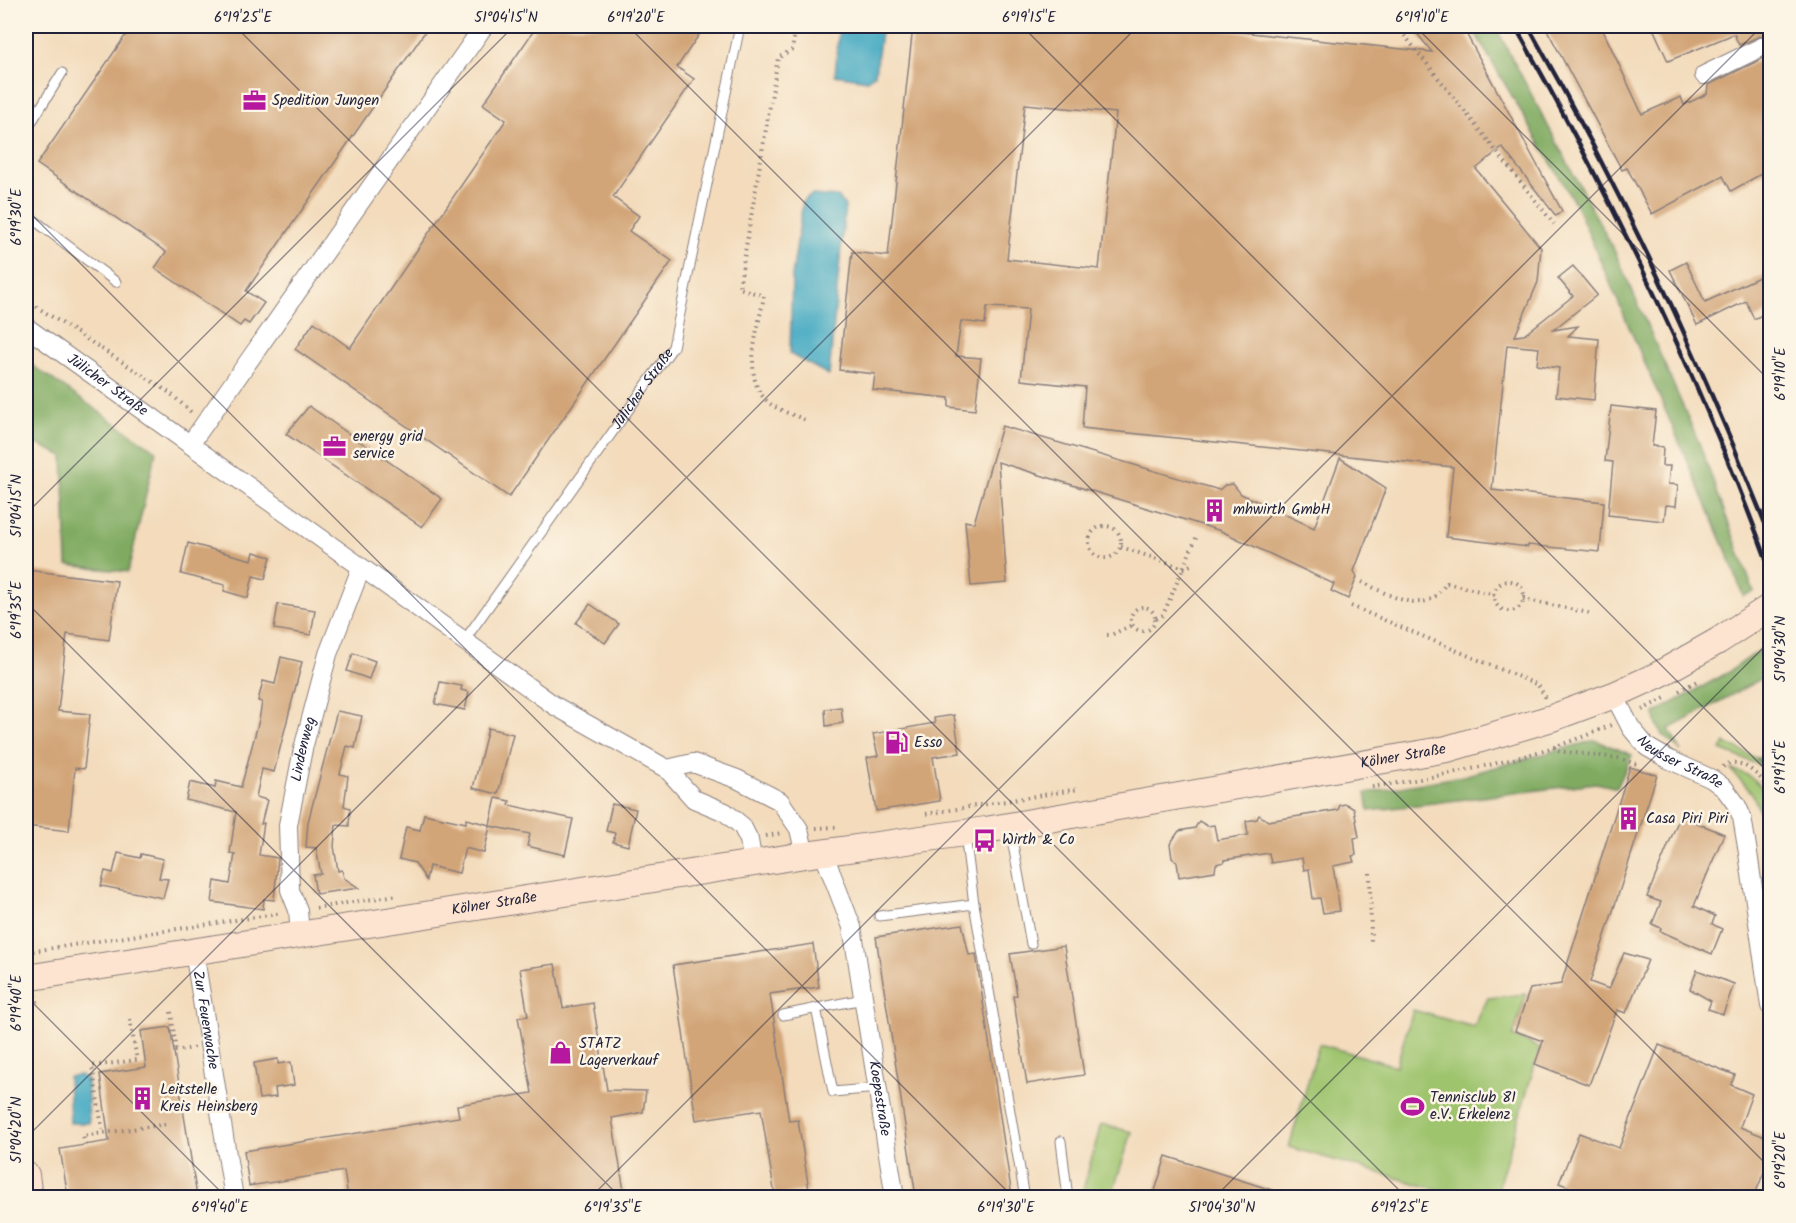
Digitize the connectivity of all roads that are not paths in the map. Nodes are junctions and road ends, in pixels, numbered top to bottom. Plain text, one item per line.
1 (740, 26) edge
2 (479, 27) edge
3 (1770, 44) edge
4 (62, 73) dead end
5 (1704, 75) dead end
6 (26, 131) edge
7 (26, 214) edge
8 (116, 282) dead end
9 (26, 327) edge
10 (191, 443) junction
11 (361, 568) junction
12 (1770, 607) edge
13 (464, 641) junction
14 (1614, 695) junction
15 (667, 769) junction
16 (1010, 826) junction
17 (964, 833) junction
18 (751, 852) junction
19 (814, 854) junction
20 (974, 904) junction
21 (879, 916) dead end
22 (299, 923) junction
23 (1030, 944) dead end
24 (194, 951) junction
25 (26, 978) edge
26 (863, 999) junction
27 (1770, 1006) edge
28 (816, 1008) junction
29 (783, 1015) dead end
30 (878, 1088) junction
31 (1061, 1141) dead end
32 (26, 1175) edge
33 (29, 1197) edge
34 (234, 1197) edge
35 (895, 1197) edge
36 (1025, 1197) edge
37 (1068, 1197) edge

1 - 13 lane, Jülicher Straße
2 - 10 street
3 - 5 street
4 - 6 lane
7 - 8 lane
9 - 10 street, Jülicher Straße
10 - 11 street, Jülicher Straße
11 - 13 street, Jülicher Straße
11 - 22 street, Lindenweg
12 - 14 main road, Kölner Straße
13 - 15 street, Jülicher Straße
14 - 16 main road, Kölner Straße
14 - 27 street, Neusser Straße
15 - 18 street, Jülicher Straße
15 - 19 street
16 - 17 main road, Kölner Straße
16 - 23 lane
17 - 19 main road, Kölner Straße
17 - 20 lane
18 - 19 main road, Kölner Straße
18 - 22 main road, Kölner Straße
19 - 26 street, Koepestraße
20 - 21 lane
20 - 36 lane
22 - 24 main road, Kölner Straße
24 - 25 main road, Kölner Straße
24 - 34 street, Zur Feuerwache
26 - 28 lane
26 - 30 street, Koepestraße
28 - 29 lane
28 - 30 lane
30 - 35 street, Koepestraße
31 - 37 lane
32 - 33 main road

